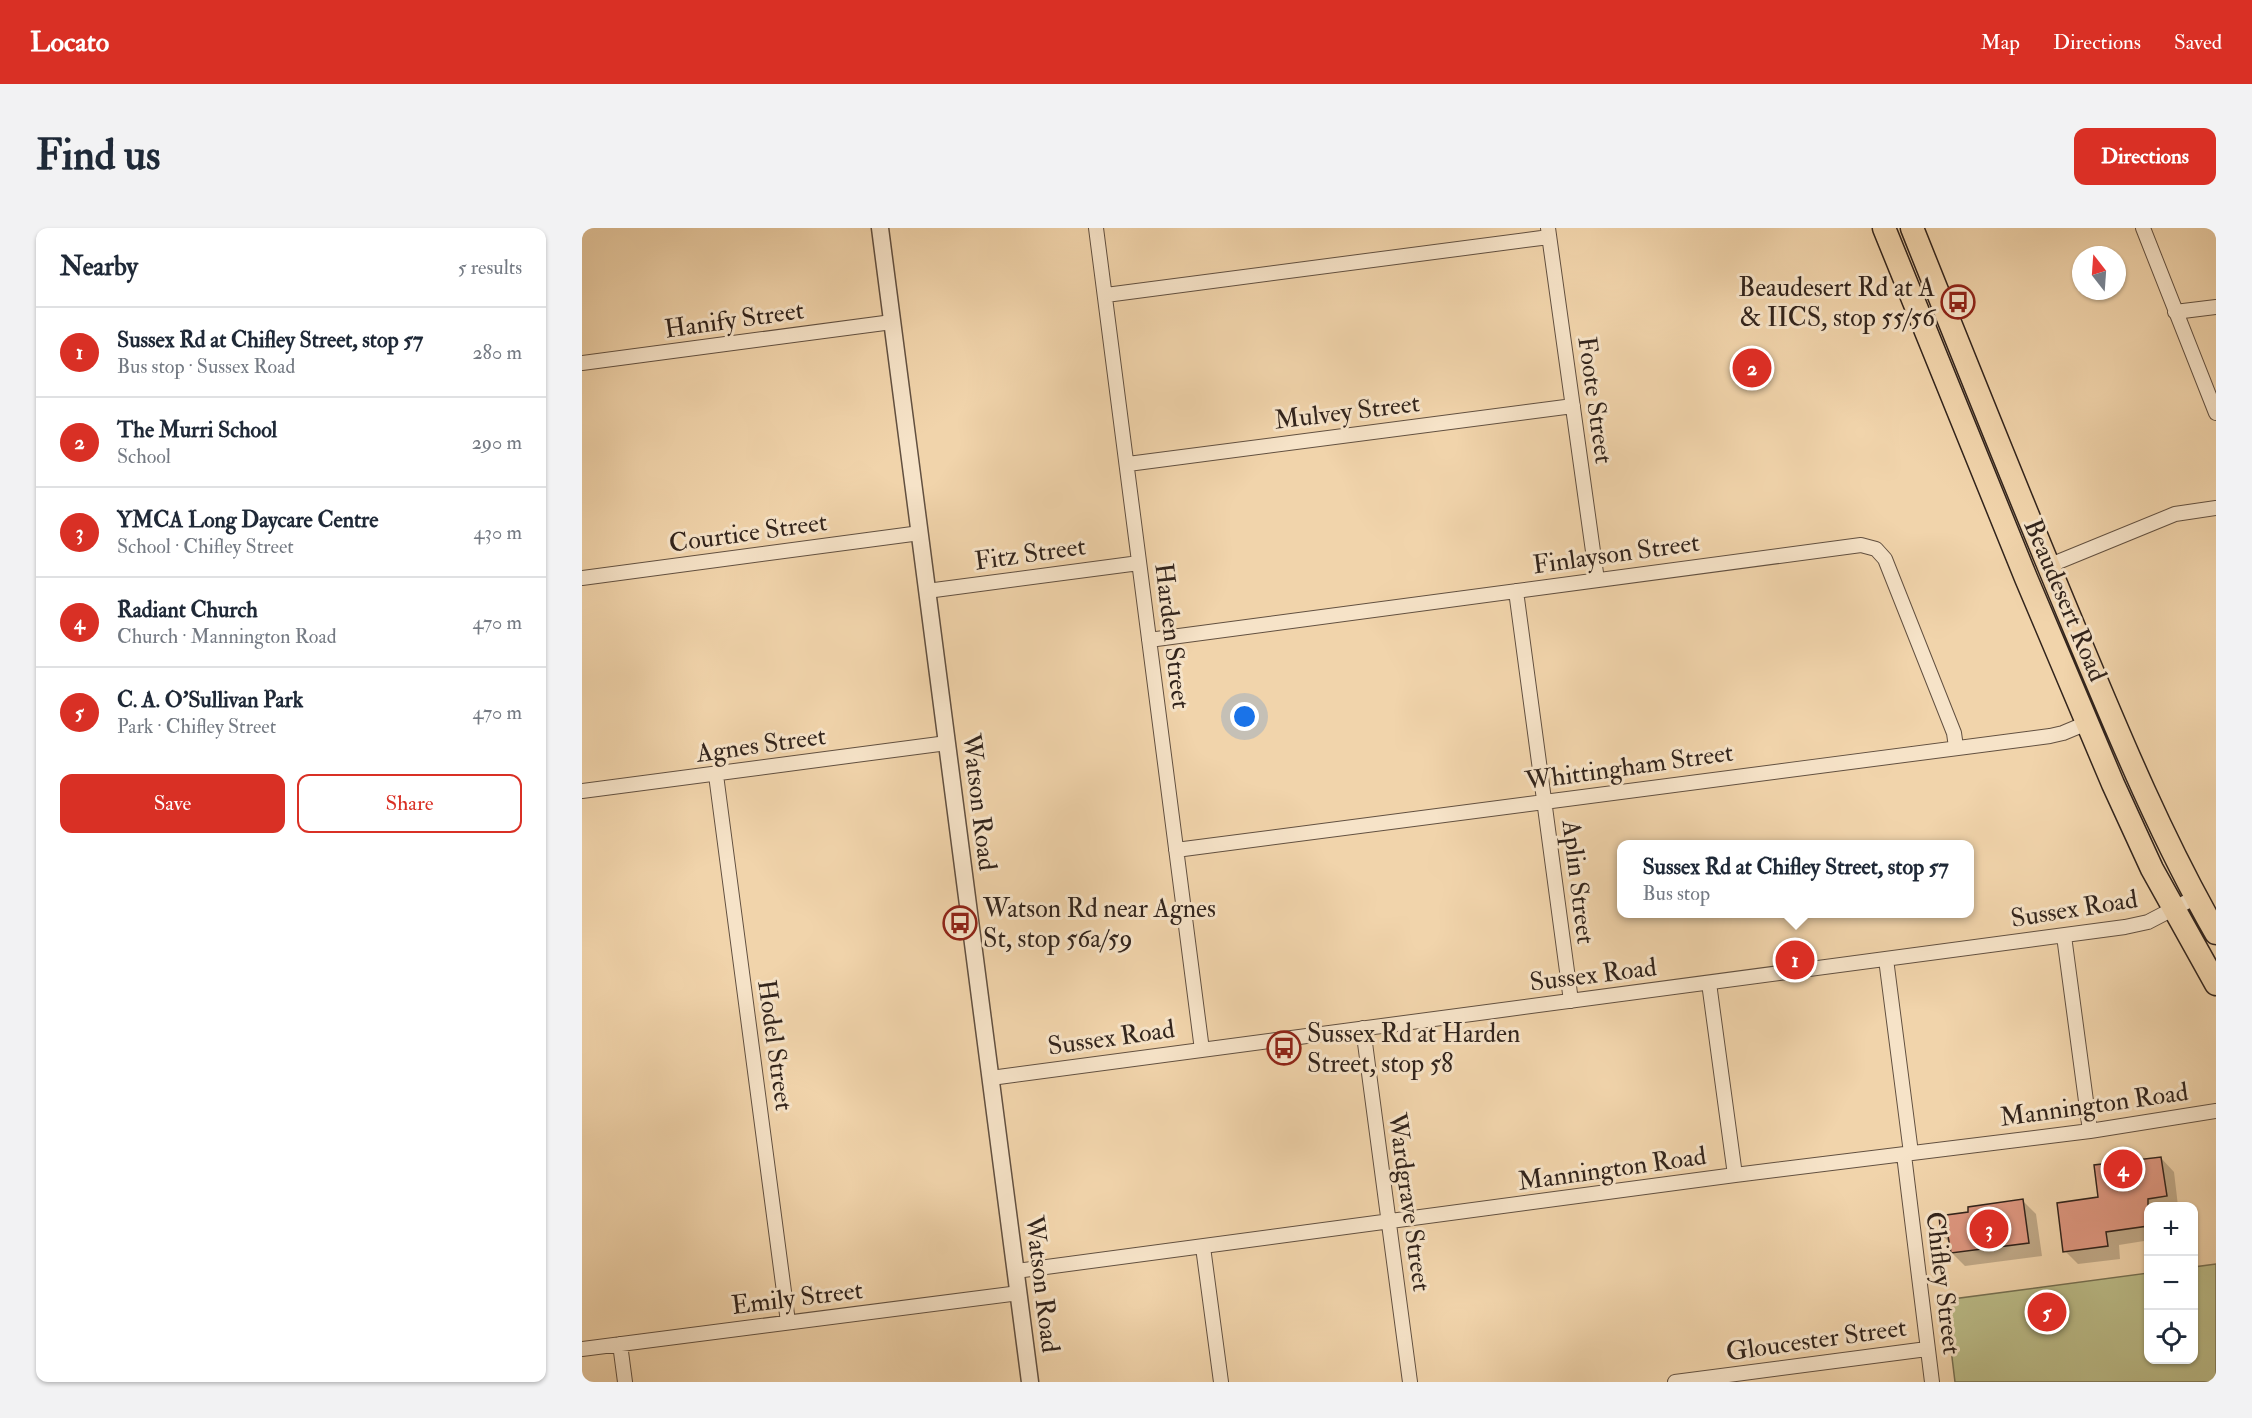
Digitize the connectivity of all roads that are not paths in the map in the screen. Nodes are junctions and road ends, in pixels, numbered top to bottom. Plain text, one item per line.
1 (880, 228) edge
2 (1096, 228) edge
3 (1884, 228) edge
4 (1912, 228) edge
5 (2143, 228) edge
6 (1548, 232) edge
7 (1106, 295) junction
8 (2216, 307) edge
9 (2175, 312) junction
10 (892, 322) junction
11 (582, 363) edge
12 (1573, 406) junction
13 (2216, 413) edge
14 (1128, 464) junction
15 (2216, 508) edge
16 (920, 533) junction
17 (1139, 563) junction
18 (2048, 566) junction
19 (582, 578) edge
20 (1597, 580) junction
21 (927, 591) junction
22 (1516, 591) junction
23 (1149, 640) junction
24 (2087, 723) junction
25 (947, 743) junction
26 (1956, 747) junction
27 (716, 775) junction
28 (582, 791) edge
29 (1545, 802) junction
30 (1176, 850) junction
31 (2196, 897) junction
32 (2174, 910) junction
33 (2216, 933) edge
34 (2064, 936) junction
35 (1886, 959) junction
36 (1709, 982) junction
37 (2216, 984) edge
38 (1571, 1001) junction
39 (1363, 1028) junction
40 (1202, 1050) junction
41 (991, 1077) junction
42 (2216, 1111) edge
43 (2090, 1131) junction
44 (1908, 1154) junction
45 (1735, 1175) junction
46 (1389, 1223) junction
47 (1203, 1247) junction
48 (1016, 1272) junction
49 (1019, 1293) junction
50 (788, 1322) junction
51 (620, 1344) junction
52 (1927, 1349) junction
53 (582, 1350) edge
54 (625, 1382) edge
55 (1030, 1382) edge
56 (1221, 1382) edge
57 (1410, 1382) edge
58 (1675, 1382) edge
59 (1932, 1382) edge

1 - 10 street, Watson Road
2 - 7 street, Harden Street
3 - 24 highway, Beaudesert Road
4 - 18 highway, Beaudesert Road
5 - 9 street
6 - 7 street
6 - 12 street, Foote Street
7 - 14 street, Harden Street
8 - 9 street
9 - 13 street
10 - 11 street, Hanify Street
10 - 16 street, Watson Road
12 - 14 street, Mulvey Street
12 - 20 street, Foote Street
14 - 17 street, Harden Street
15 - 18 street
16 - 19 street, Courtice Street
16 - 21 street, Watson Road
17 - 21 street, Fitz Street
17 - 23 street, Harden Street
18 - 31 highway, Beaudesert Road
20 - 22 street, Finlayson Street
20 - 26 street, Finlayson Street
21 - 25 street, Watson Road
22 - 23 street, Finlayson Street
22 - 29 street, Aplin Street
23 - 30 street, Harden Street
24 - 26 street, Whittingham Street
24 - 32 highway, Beaudesert Road
25 - 27 street, Agnes Street
25 - 41 street, Watson Road
26 - 29 street, Whittingham Street
27 - 28 street, Agnes Street
27 - 50 street, Hodel Street
29 - 30 street, Whittingham Street
29 - 38 street, Aplin Street
30 - 40 street, Harden Street
31 - 32 street, Sussex Road
31 - 33 highway, Beaudesert Road
32 - 34 street, Sussex Road
32 - 37 highway, Beaudesert Road
34 - 35 street, Sussex Road
34 - 43 street
35 - 36 street, Sussex Road
35 - 44 street, Chifley Street
36 - 38 street, Sussex Road
36 - 45 street
38 - 39 street, Sussex Road
39 - 40 street, Sussex Road
39 - 46 street, Wardgrave Street
40 - 41 street, Sussex Road
41 - 48 street, Watson Road
42 - 43 street, Mannington Road
43 - 44 street, Mannington Road
44 - 45 street, Mannington Road
44 - 52 street, Chifley Street
45 - 46 street, Mannington Road
46 - 47 street, Mannington Road
46 - 57 street, Wardgrave Street
47 - 48 street, Mannington Road
47 - 56 street
48 - 49 street, Watson Road
49 - 50 street, Emily Street
49 - 55 street, Watson Road
50 - 51 street, Emily Street
51 - 53 street, Emily Street
51 - 54 street
52 - 58 street, Gloucester Street
52 - 59 street, Chifley Street

